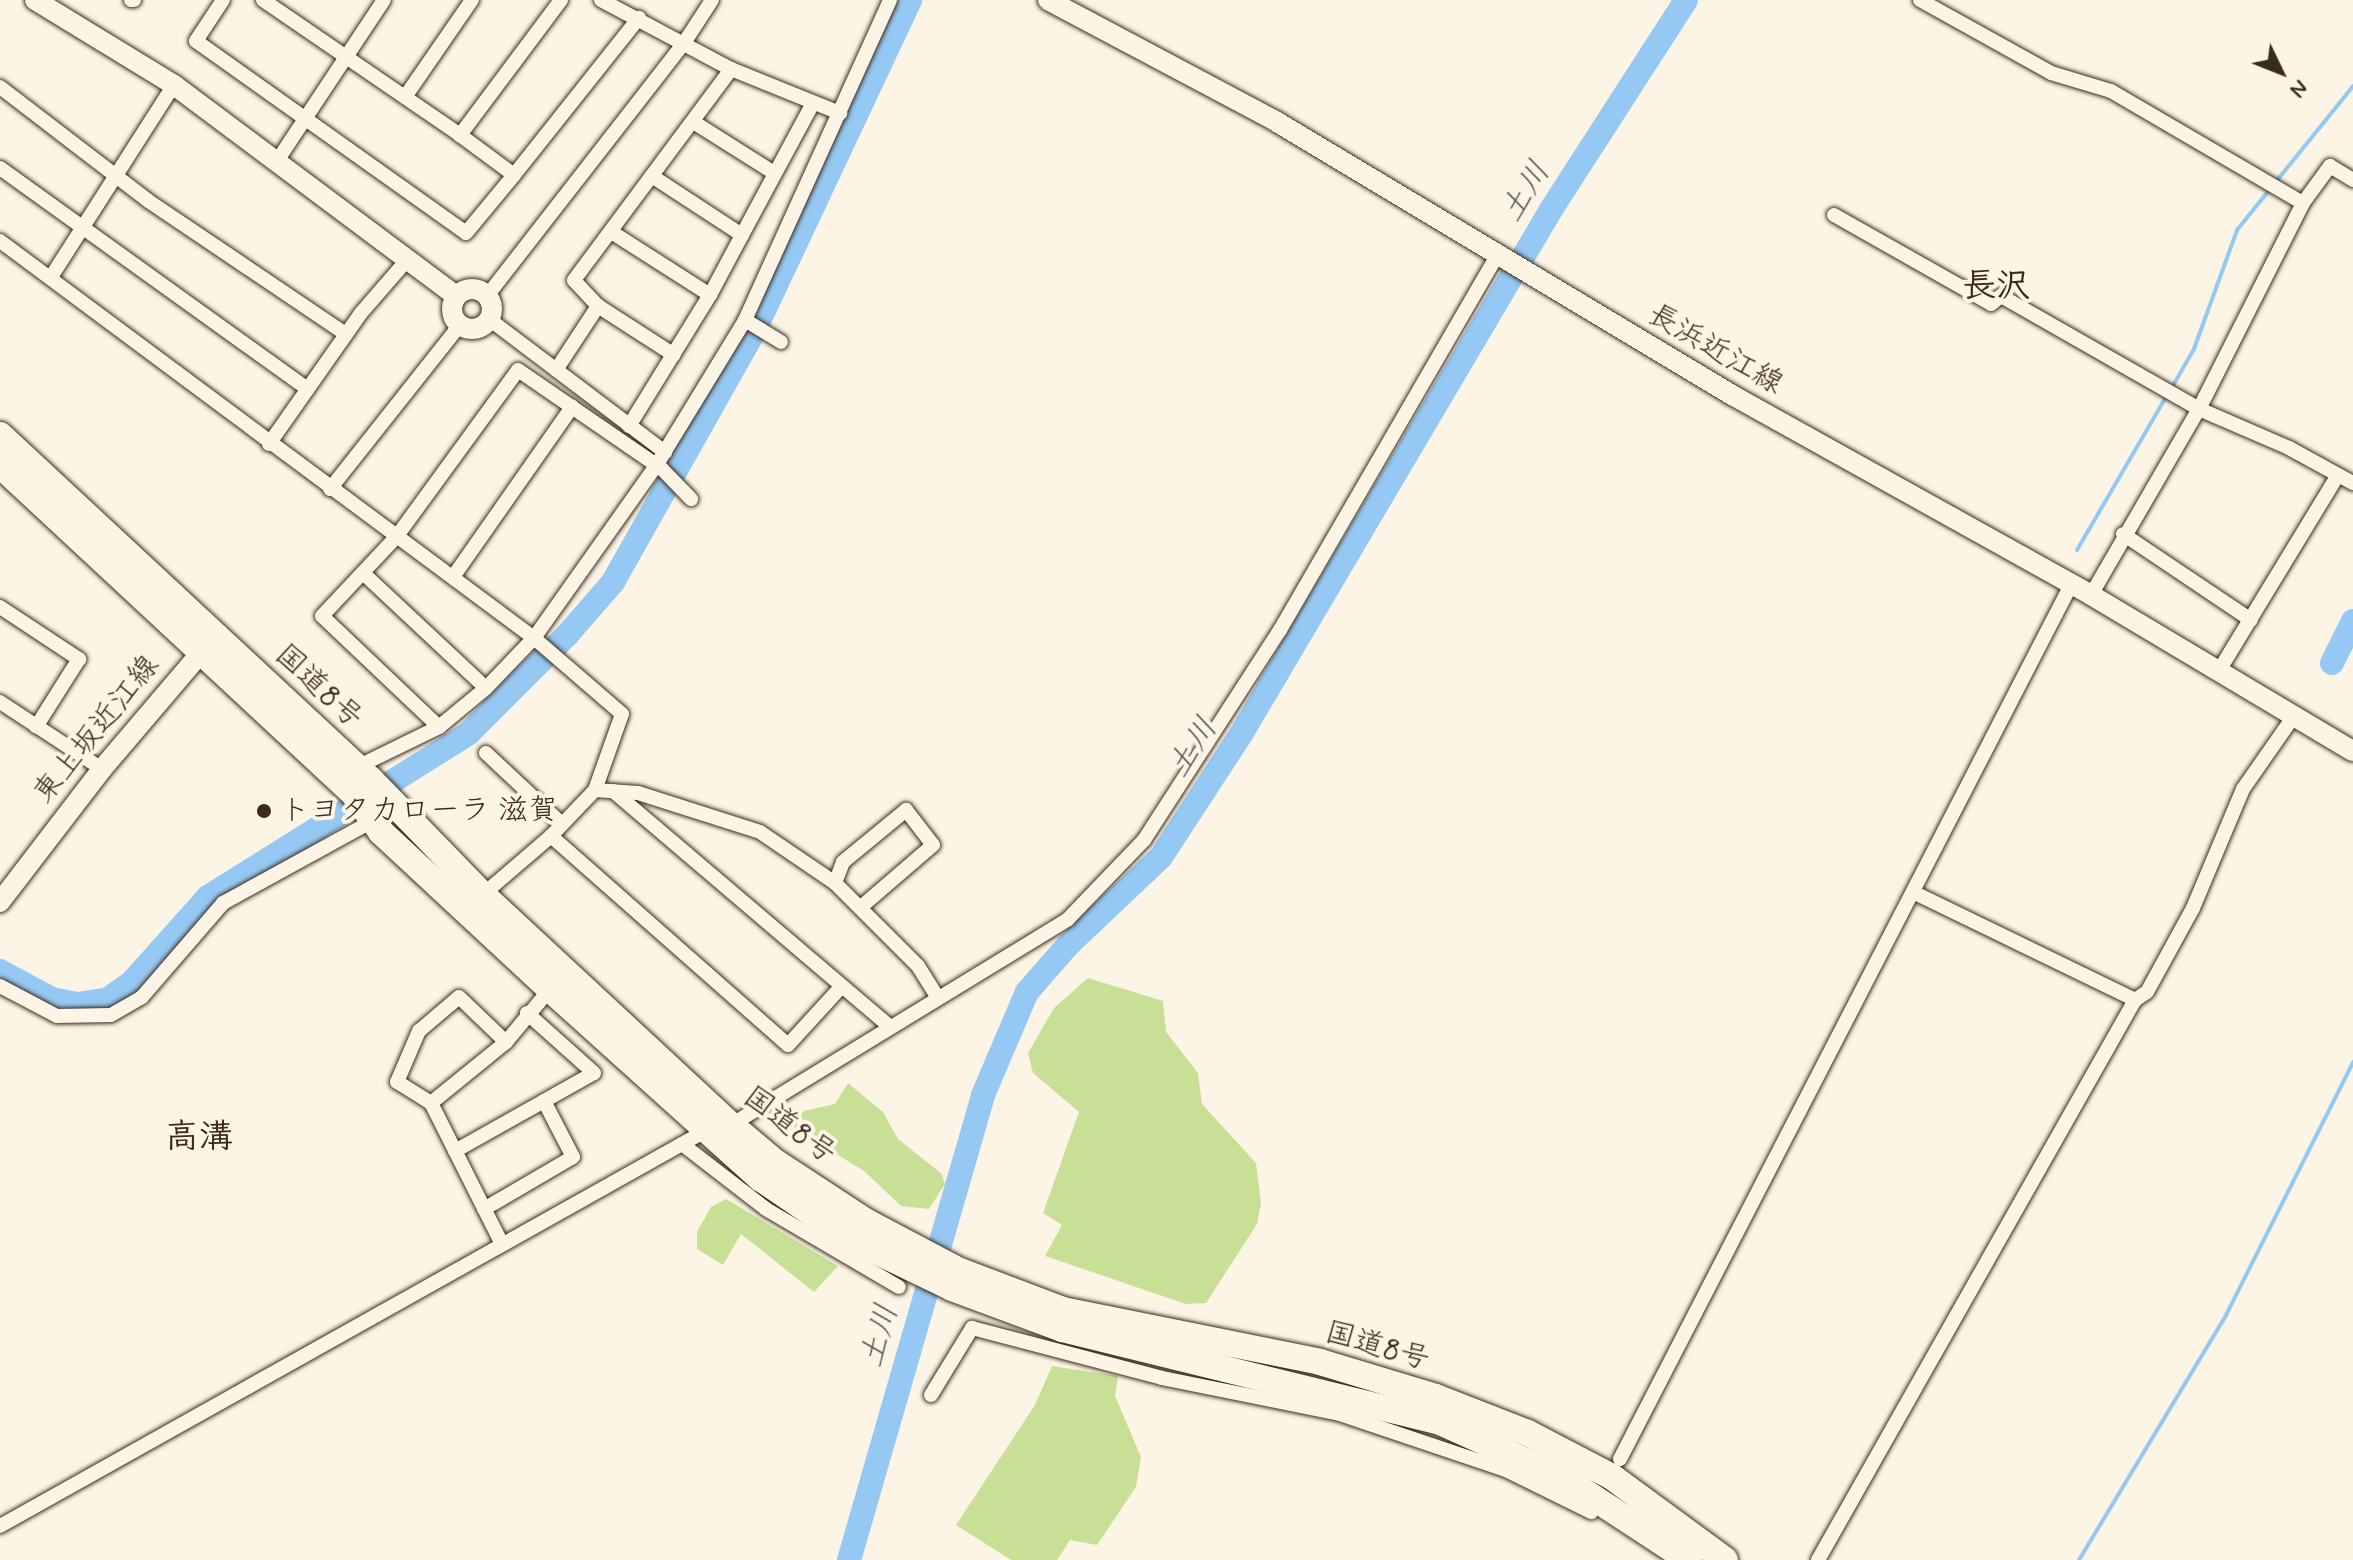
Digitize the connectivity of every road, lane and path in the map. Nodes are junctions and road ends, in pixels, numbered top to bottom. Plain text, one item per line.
1 (35, 0) edge
2 (223, 0) edge
3 (263, 0) edge
4 (384, 0) edge
5 (472, 0) edge
6 (561, 0) edge
7 (601, 0) edge
8 (712, 0) edge
9 (890, 0) edge
10 (1048, 0) edge
11 (1920, 0) edge
12 (639, 18) junction
13 (684, 43) junction
14 (348, 57) junction
15 (731, 69) junction
16 (174, 85) junction
17 (0, 87) edge
18 (405, 97) junction
19 (812, 105) junction
20 (840, 113) junction
21 (306, 119) junction
22 (695, 123) junction
23 (460, 135) junction
24 (277, 161) junction
25 (0, 168) edge
26 (774, 173) junction
27 (514, 175) junction
28 (118, 176) junction
29 (652, 176) junction
30 (2353, 180) edge
31 (2303, 203) junction
32 (1834, 215) dead end
33 (84, 228) junction
34 (613, 233) junction
35 (742, 235) junction
36 (0, 241) edge
37 (1500, 258) junction
38 (408, 259) junction
39 (51, 277) junction
40 (710, 295) junction
41 (456, 296) junction
42 (487, 296) junction
43 (598, 306) junction
44 (489, 319) junction
45 (745, 320) junction
46 (460, 325) junction
47 (346, 334) junction
48 (781, 342) dead end
49 (674, 355) junction
50 (556, 370) junction
51 (308, 389) junction
52 (572, 407) junction
53 (2199, 409) junction
54 (629, 426) junction
55 (0, 435) edge
56 (269, 444) junction
57 (665, 452) junction
58 (0, 465) edge
59 (659, 468) junction
60 (2338, 475) junction
61 (2353, 483) edge
62 (330, 489) junction
63 (690, 497) dead end
64 (2123, 534) junction
65 (397, 536) junction
66 (363, 573) junction
67 (453, 577) junction
68 (2071, 585) junction
69 (2091, 595) junction
70 (0, 607) edge
71 (2251, 620) junction
72 (536, 641) junction
73 (208, 645) junction
74 (2220, 669) junction
75 (486, 688) junction
76 (0, 702) edge
77 (2294, 716) junction
78 (36, 727) junction
79 (439, 727) junction
80 (2353, 751) edge
81 (486, 753) dead end
82 (102, 769) junction
83 (361, 780) junction
84 (595, 790) junction
85 (613, 791) junction
86 (562, 824) junction
87 (382, 826) junction
88 (551, 836) junction
89 (835, 883) junction
90 (1915, 893) junction
91 (0, 902) edge
92 (475, 903) junction
93 (861, 907) junction
94 (0, 986) edge
95 (841, 987) junction
96 (550, 989) junction
97 (937, 996) junction
98 (2135, 1000) junction
99 (527, 1013) junction
100 (889, 1026) junction
101 (506, 1042) junction
102 (544, 1101) junction
103 (431, 1103) junction
104 (719, 1128) junction
105 (682, 1144) junction
106 (455, 1151) junction
107 (484, 1209) junction
108 (502, 1244) junction
109 (956, 1279) junction
110 (899, 1287) dead end
111 (931, 1395) dead end
112 (1620, 1459) dead end
113 (1591, 1512) dead end
114 (0, 1526) edge
115 (1689, 1560) edge
116 (1725, 1560) edge
117 (1818, 1560) edge

1 - 16 main road
2 - 21 street
3 - 14 street
4 - 14 street
5 - 18 street
6 - 23 street
7 - 12 street
8 - 13 street
9 - 20 street
10 - 37 main road, 長浜近江線
11 - 31 street
12 - 13 street
12 - 27 street
13 - 15 street
13 - 42 street
14 - 18 street
14 - 21 street
15 - 19 street
15 - 22 street
16 - 24 main road
16 - 28 street
17 - 28 street
18 - 23 street
19 - 20 street
19 - 26 street
20 - 45 street
21 - 24 street
21 - 27 street
22 - 26 street
22 - 29 street
23 - 27 street
24 - 38 main road
25 - 33 street
26 - 35 street
28 - 33 street
28 - 47 street
29 - 34 street
29 - 35 street
30 - 31 street
31 - 53 street
32 - 53 street
33 - 39 street
33 - 51 street
34 - 40 street
34 - 43 street
35 - 40 street
36 - 39 street
37 - 68 main road, 長浜近江線
37 - 97 street
38 - 41 main road
38 - 47 street
39 - 56 street
40 - 49 street
41 - 42 main road
41 - 46 main road
42 - 44 main road
43 - 49 street
43 - 50 street
44 - 46 main road
44 - 50 street
45 - 48 street
45 - 57 street
46 - 62 street
47 - 51 street
49 - 54 street
50 - 54 street
51 - 56 street
52 - 59 street
52 - 65 street
52 - 67 street
53 - 60 street
53 - 64 street
54 - 57 street
55 - 73 highway, 国道8号
56 - 62 street
57 - 59 street
58 - 73 highway, 国道8号
59 - 63 street
59 - 72 street
60 - 61 street
60 - 71 street
62 - 65 street
64 - 69 street
64 - 71 street
65 - 66 street
65 - 67 street
66 - 75 street
66 - 79 street
67 - 72 street
68 - 69 main road, 長浜近江線
68 - 90 street
69 - 74 main road, 長浜近江線
70 - 78 street
71 - 74 street
72 - 75 street
72 - 84 street
73 - 82 main road, 東上坂近江線
73 - 83 highway, 国道8号
74 - 77 main road, 長浜近江線
75 - 79 street
76 - 78 street
77 - 80 main road, 長浜近江線
77 - 98 street
78 - 82 street
79 - 83 street
81 - 86 street
82 - 91 main road, 東上坂近江線
83 - 87 highway, 国道8号
84 - 85 street
84 - 86 street
85 - 89 street
85 - 95 street
86 - 88 street
87 - 92 highway, 国道8号
87 - 94 street
88 - 92 street
88 - 95 street
89 - 93 street
89 - 93 street
90 - 98 street
90 - 112 street
92 - 96 highway, 国道8号
92 - 104 highway, 国道8号
93 - 97 street
95 - 100 street
96 - 99 street
96 - 104 highway, 国道8号
97 - 100 street
98 - 117 street
99 - 101 street
99 - 102 street
100 - 104 street
101 - 103 street
101 - 103 street
102 - 106 street
102 - 107 street
103 - 106 street
104 - 105 street
104 - 109 highway, 国道8号
105 - 108 street
105 - 110 street
106 - 107 street
107 - 108 street
108 - 114 street
109 - 115 highway, 国道8号
109 - 116 highway, 国道8号
111 - 113 street

